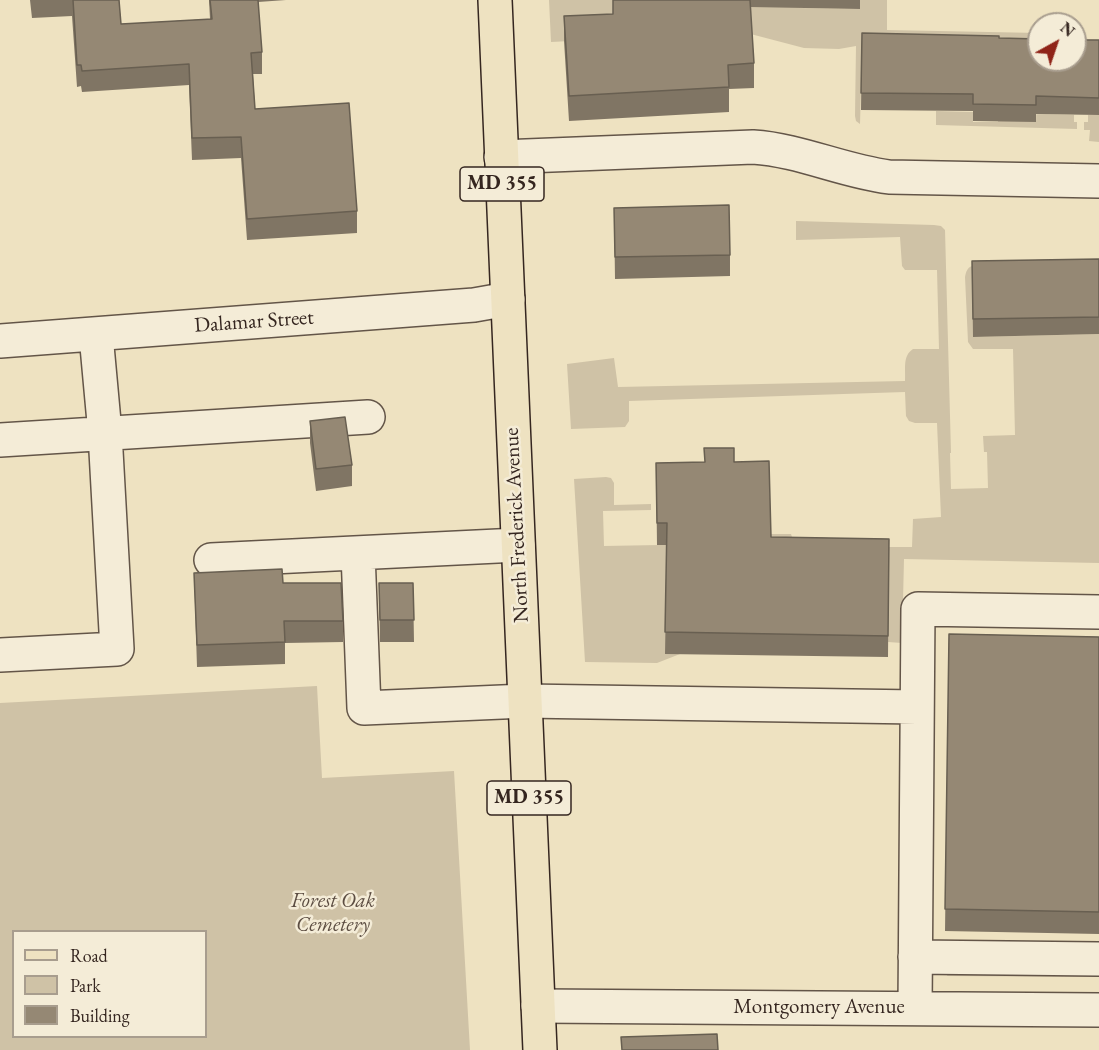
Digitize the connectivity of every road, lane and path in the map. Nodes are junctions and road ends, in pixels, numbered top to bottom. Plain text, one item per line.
1 (495, 0) edge
2 (501, 157) junction
3 (1099, 181) edge
4 (508, 299) junction
5 (96, 335) junction
6 (0, 341) edge
7 (368, 417) dead end
8 (105, 433) junction
9 (0, 440) edge
10 (518, 545) junction
11 (358, 553) junction
12 (211, 560) dead end
13 (1099, 612) edge
14 (0, 655) edge
15 (525, 701) junction
16 (917, 707) junction
17 (915, 957) junction
18 (1099, 959) edge
19 (538, 1006) junction
20 (915, 1008) junction
21 (1099, 1010) edge
22 (540, 1050) edge

1 - 2 main road, North Frederick Avenue / MD 355
2 - 3 street
2 - 4 main road, North Frederick Avenue / MD 355
4 - 5 street, Dalamar Street
4 - 10 main road, North Frederick Avenue / MD 355
5 - 6 street, Dalamar Street
5 - 8 street
7 - 8 street
8 - 9 street
8 - 14 street
10 - 11 street
10 - 15 main road, North Frederick Avenue / MD 355
11 - 12 street
11 - 15 street
13 - 16 street
15 - 16 street
15 - 19 main road, North Frederick Avenue / MD 355
16 - 17 street
17 - 18 street
17 - 20 street
19 - 20 street, Montgomery Avenue
19 - 22 main road, North Frederick Avenue / MD 355
20 - 21 street, Montgomery Avenue

